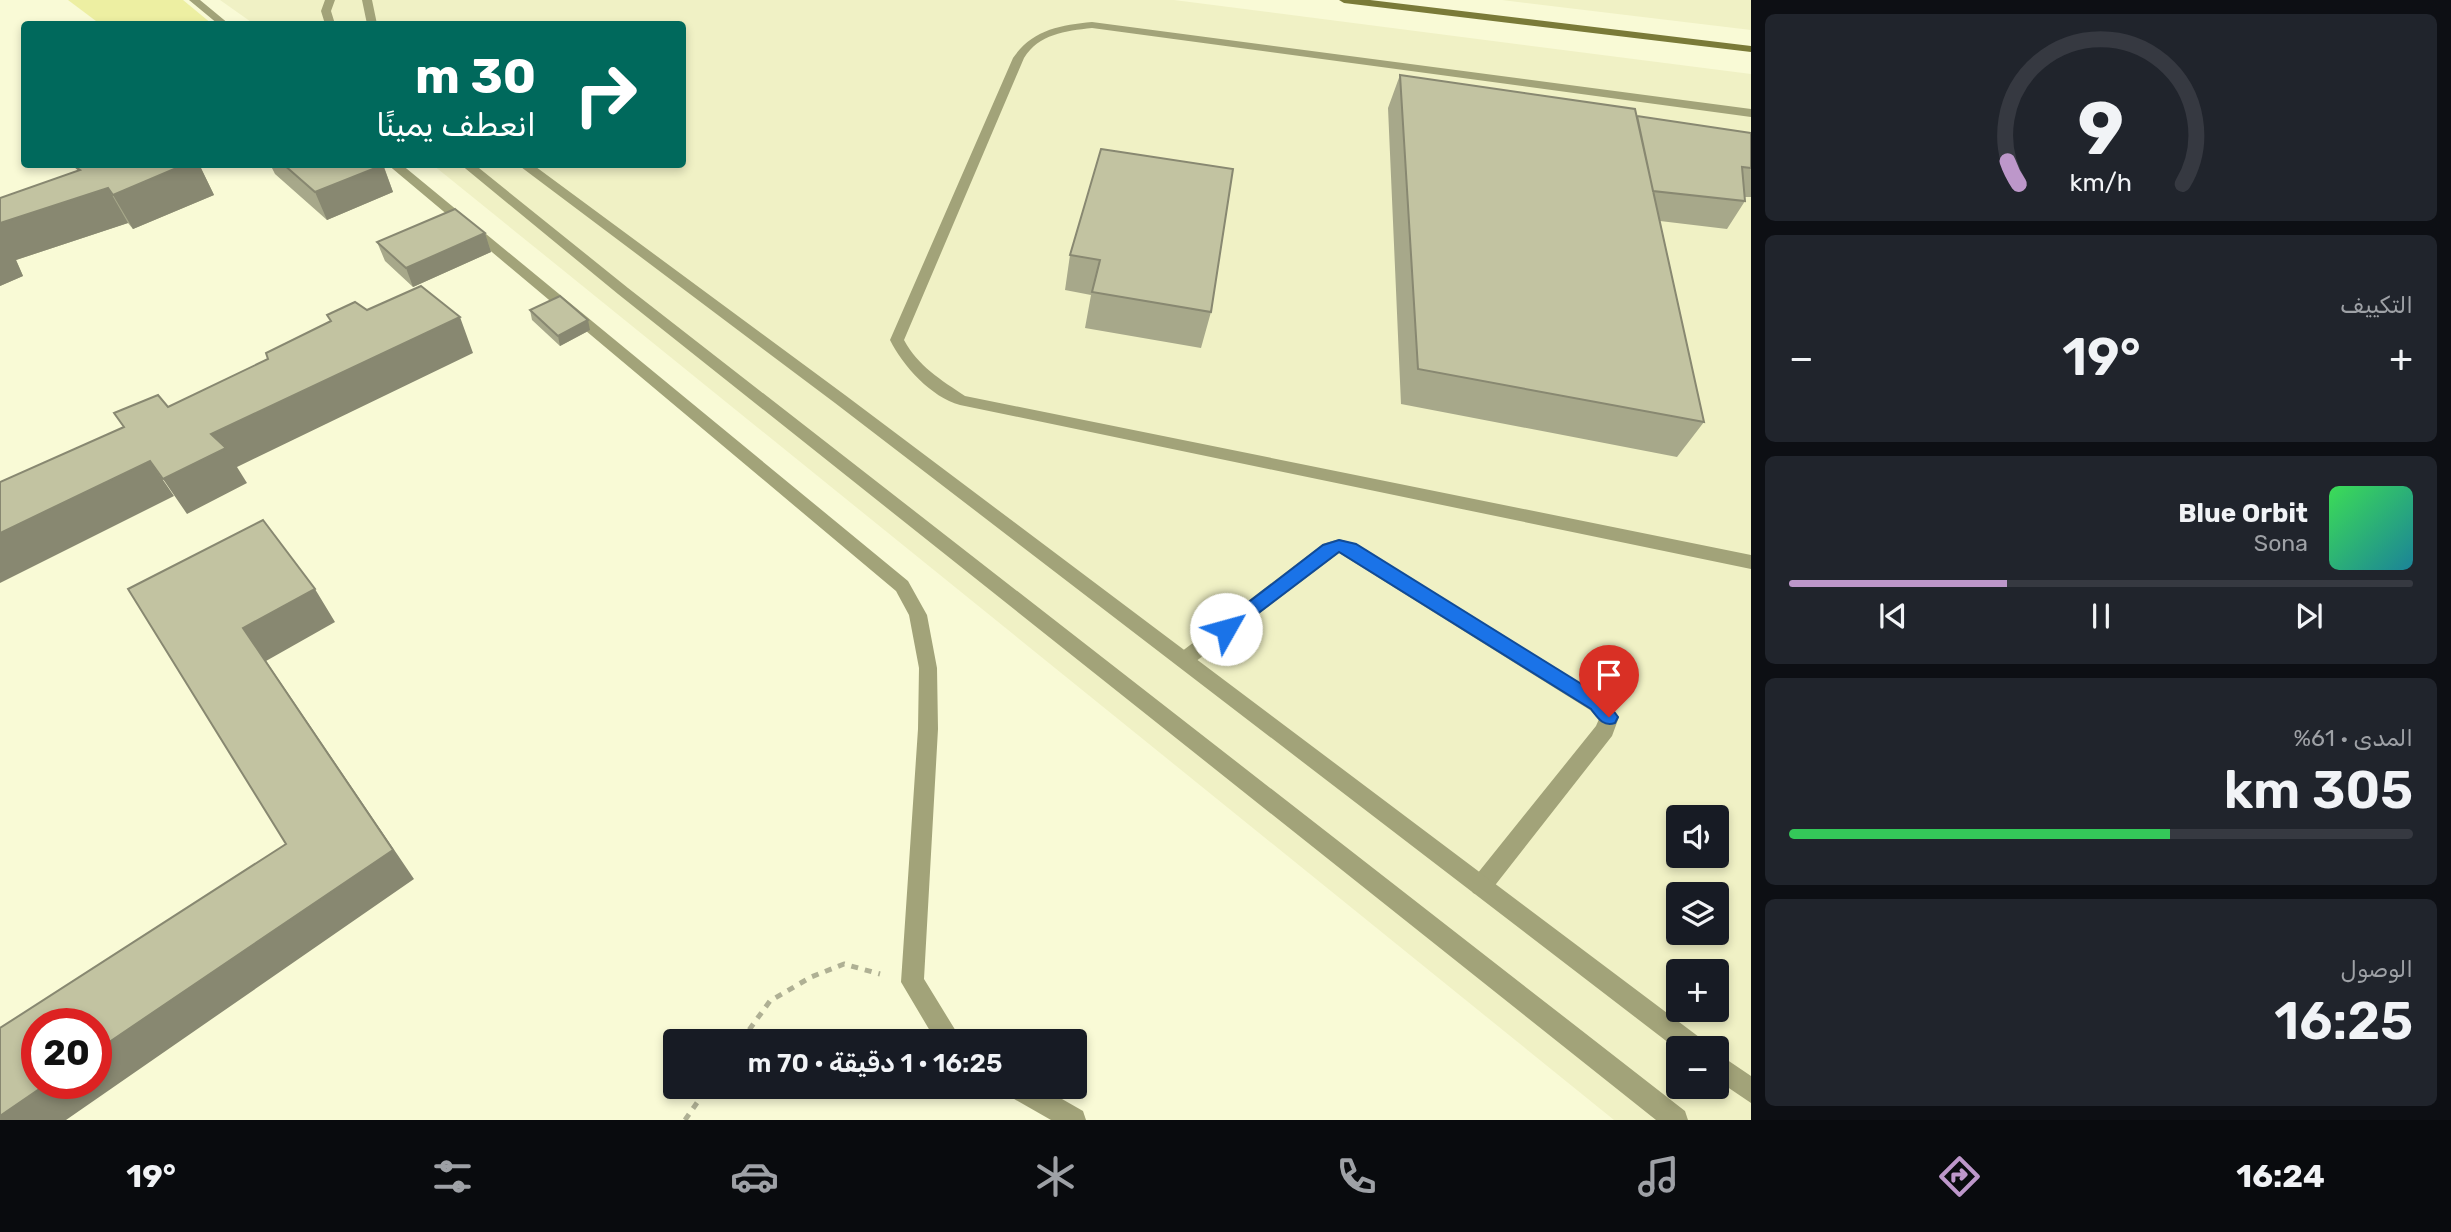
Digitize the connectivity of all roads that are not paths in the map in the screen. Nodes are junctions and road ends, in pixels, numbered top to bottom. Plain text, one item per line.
1 (194, 0) edge
2 (330, 0) edge
3 (367, 0) edge
4 (1344, 0) edge
5 (1432, 0) edge
6 (220, 21) edge
7 (329, 21) edge
8 (371, 21) edge
9 (1751, 38) edge
10 (1751, 49) edge
11 (1751, 113) edge
12 (398, 168) edge
13 (471, 168) edge
14 (528, 168) edge
15 (1751, 562) edge
16 (1185, 660) junction
17 (1481, 886) junction
18 (942, 1029) edge
19 (1679, 1036) edge
20 (1729, 1074) edge
21 (1751, 1091) edge
22 (1038, 1099) edge
23 (1074, 1120) edge
24 (1676, 1120) edge

1 - 6 street
2 - 7 street
3 - 8 street
4 - 10 street
5 - 9 street
11 - 15 street
12 - 18 street
13 - 24 street
14 - 16 street
16 - 17 street
16 - 17 street
17 - 19 street
20 - 21 street
22 - 23 street

